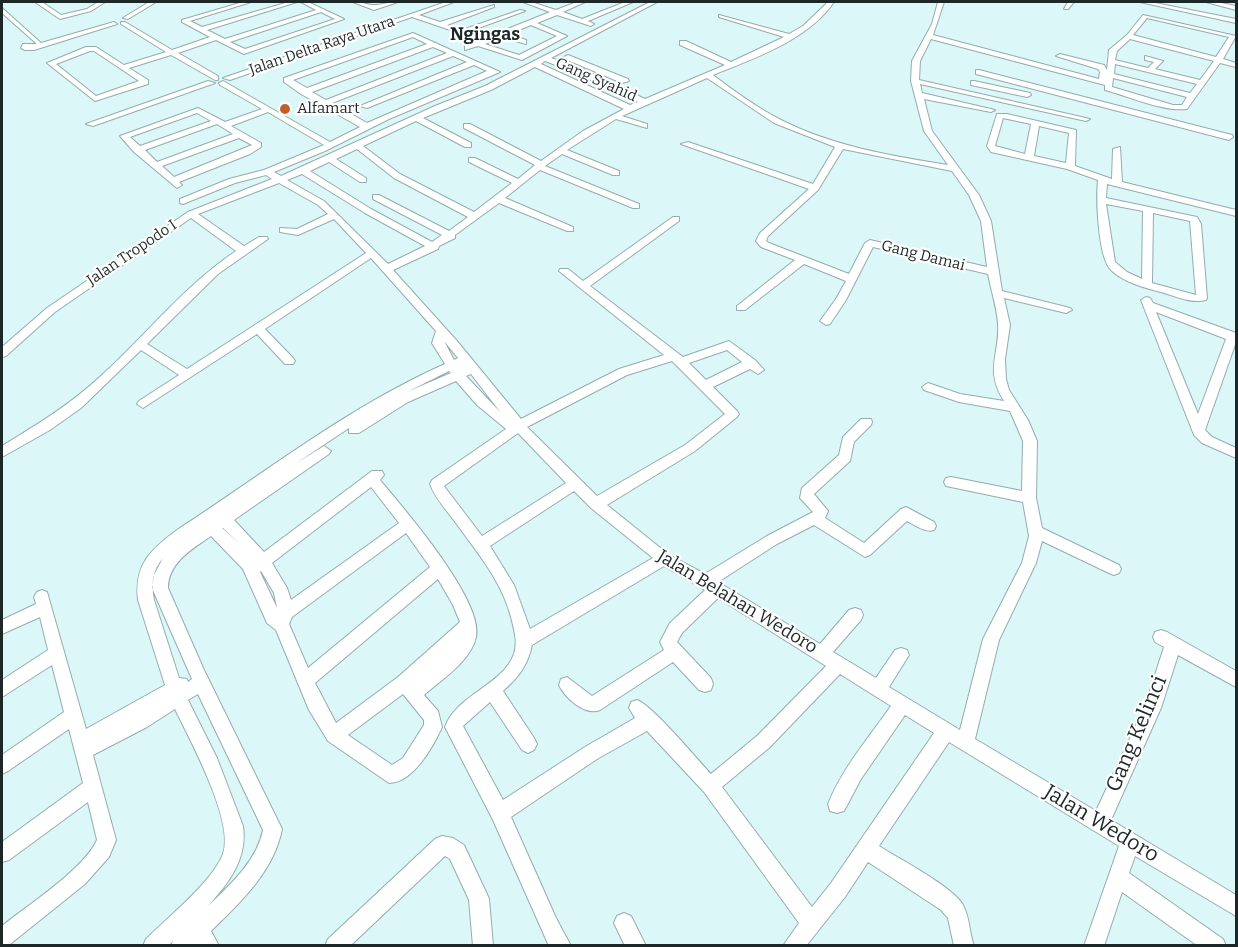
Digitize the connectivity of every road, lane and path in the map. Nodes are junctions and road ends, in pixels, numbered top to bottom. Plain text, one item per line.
1 (6, 2) edge
2 (38, 2) edge
3 (83, 2) edge
4 (102, 2) edge
5 (140, 2) edge
6 (153, 2) edge
7 (248, 2) edge
8 (294, 2) edge
9 (304, 2) edge
10 (356, 2) edge
11 (395, 2) edge
12 (451, 2) edge
13 (526, 2) edge
14 (582, 2) edge
15 (630, 2) edge
16 (654, 2) edge
17 (831, 2) edge
18 (941, 2) edge
19 (1143, 2) edge
20 (1209, 2) edge
21 (2, 3) edge
22 (1235, 5) edge
23 (92, 8) junction
24 (2, 10) edge
25 (322, 10) junction
26 (522, 11) dead end
27 (556, 12) junction
28 (513, 14) junction
29 (412, 15) junction
30 (721, 16) dead end
31 (125, 20) junction
32 (112, 21) junction
33 (1236, 21) edge
34 (439, 25) junction
35 (532, 27) junction
36 (200, 30) junction
37 (502, 34) junction
38 (929, 36) junction
39 (1129, 36) junction
40 (792, 37) junction
41 (217, 39) junction
42 (521, 39) dead end
43 (1176, 39) dead end
44 (38, 42) junction
45 (329, 43) junction
46 (434, 44) junction
47 (478, 44) junction
48 (683, 44) dead end
49 (321, 46) junction
50 (1171, 47) junction
51 (468, 48) dead end
52 (170, 51) junction
53 (454, 53) junction
54 (558, 53) junction
55 (353, 55) junction
56 (1060, 56) dead end
57 (1148, 58) dead end
58 (344, 59) junction
59 (546, 59) junction
60 (1217, 60) junction
61 (1112, 61) junction
62 (474, 62) junction
63 (535, 64) junction
64 (1236, 64) edge
65 (731, 65) junction
66 (124, 66) junction
67 (1150, 70) junction
68 (979, 72) dead end
69 (1025, 72) junction
70 (708, 75) junction
71 (1110, 75) junction
72 (219, 80) junction
73 (625, 81) dead end
74 (915, 81) junction
75 (1061, 81) junction
76 (1102, 81) junction
77 (974, 82) dead end
78 (1202, 83) junction
79 (1007, 90) junction
80 (304, 92) junction
81 (918, 94) junction
82 (1027, 95) dead end
83 (344, 96) junction
84 (1192, 96) junction
85 (646, 102) junction
86 (324, 103) junction
87 (1101, 103) junction
88 (364, 106) junction
89 (630, 109) junction
90 (991, 110) dead end
91 (271, 111) junction
92 (614, 116) junction
93 (386, 117) junction
94 (416, 118) junction
95 (1086, 119) dead end
96 (1036, 122) junction
97 (90, 124) dead end
98 (225, 125) junction
99 (365, 126) junction
100 (467, 126) dead end
101 (644, 126) dead end
102 (241, 134) junction
103 (1232, 136) edge
104 (327, 144) junction
105 (685, 144) dead end
106 (1236, 144) edge
107 (468, 145) dead end
108 (358, 146) junction
109 (840, 146) junction
110 (1116, 149) dead end
111 (137, 150) junction
112 (561, 150) junction
113 (1029, 158) junction
114 (330, 159) junction
115 (472, 160) dead end
116 (155, 166) junction
117 (541, 166) junction
118 (1070, 167) junction
119 (955, 170) junction
120 (303, 171) junction
121 (267, 172) junction
122 (616, 173) dead end
123 (1103, 179) junction
124 (279, 180) junction
125 (363, 180) dead end
126 (519, 183) junction
127 (1117, 184) junction
128 (815, 188) junction
129 (376, 197) dead end
130 (499, 199) junction
131 (1101, 200) junction
132 (183, 201) dead end
133 (636, 206) dead end
134 (1148, 208) junction
135 (1236, 213) edge
136 (191, 214) junction
137 (335, 215) junction
138 (476, 217) junction
139 (676, 219) dead end
140 (570, 229) dead end
141 (283, 230) dead end
142 (451, 236) junction
143 (263, 239) dead end
144 (434, 247) junction
145 (242, 250) junction
146 (372, 253) junction
147 (802, 260) junction
148 (387, 269) junction
149 (564, 271) dead end
150 (993, 273) junction
151 (851, 279) junction
152 (1147, 283) junction
153 (584, 285) junction
154 (998, 293) junction
155 (741, 308) dead end
156 (1066, 310) dead end
157 (1176, 316) junction
158 (826, 321) dead end
159 (259, 329) junction
160 (1235, 337) edge
161 (1163, 340) junction
162 (141, 345) junction
163 (2, 353) edge
164 (677, 359) junction
165 (289, 361) dead end
166 (462, 367) junction
167 (188, 375) junction
168 (706, 385) junction
169 (928, 387) dead end
170 (143, 404) dead end
171 (1009, 407) junction
172 (866, 422) dead end
173 (514, 425) junction
174 (1199, 429) junction
175 (2, 452) edge
176 (1236, 453) edge
177 (951, 482) dead end
178 (575, 484) junction
179 (1029, 498) junction
180 (596, 504) junction
181 (814, 518) junction
182 (214, 520) junction
183 (408, 524) junction
184 (929, 526) dead end
185 (1035, 531) junction
186 (480, 546) junction
187 (664, 559) junction
188 (258, 567) junction
189 (441, 568) junction
190 (1114, 569) dead end
191 (711, 586) junction
192 (855, 615) dead end
193 (281, 618) junction
194 (2, 627) edge
195 (526, 640) junction
196 (674, 652) junction
197 (57, 653) junction
198 (822, 654) junction
199 (902, 654) dead end
200 (839, 664) junction
201 (200, 679) junction
202 (1236, 679) edge
203 (305, 681) junction
204 (705, 684) dead end
205 (567, 685) dead end
206 (409, 688) junction
207 (878, 688) junction
208 (2, 689) edge
209 (493, 691) junction
210 (176, 693) junction
211 (903, 704) junction
212 (74, 715) junction
213 (946, 731) junction
214 (334, 735) junction
215 (966, 742) junction
216 (528, 744) dead end
217 (83, 745) junction
218 (2, 765) edge
219 (710, 786) junction
220 (93, 787) junction
221 (837, 804) dead end
222 (500, 813) junction
223 (1100, 823) junction
224 (1130, 842) junction
225 (867, 850) junction
226 (2, 853) edge
227 (1119, 878) junction
228 (1236, 906) edge
229 (624, 923) dead end
230 (811, 923) junction
231 (203, 937) edge
232 (2, 938) edge
233 (178, 940) edge
234 (153, 945) edge
235 (335, 945) edge
236 (483, 945) edge
237 (560, 945) edge
238 (636, 945) edge
239 (793, 945) edge
240 (964, 945) edge
241 (1094, 945) edge
242 (1216, 945) edge

1 - 21 street
2 - 23 street
3 - 23 street
4 - 23 street
5 - 32 street
6 - 31 street
7 - 36 street
8 - 36 street
9 - 25 street
10 - 11 street
12 - 29 street, Jalan Delta Raya Utara
13 - 27 street
14 - 27 street
15 - 27 street
16 - 54 street, Jalan Tropodo I
17 - 40 street
18 - 38 street
19 - 33 street
20 - 22 street
24 - 44 street
25 - 41 street
25 - 41 street
26 - 28 street
27 - 35 street
28 - 34 street
28 - 34 street
29 - 34 street
29 - 45 street, Jalan Delta Raya Utara
30 - 40 street
31 - 32 street
31 - 52 street
32 - 44 street
32 - 44 street
35 - 37 street
35 - 47 street
36 - 41 street
37 - 42 street
37 - 47 street
38 - 69 street
38 - 74 street
39 - 50 street
39 - 60 street
39 - 61 street
40 - 65 street
41 - 52 street
43 - 50 street
45 - 49 street, Jalan Delta Raya Utara
45 - 55 street
46 - 53 street
46 - 55 street
46 - 80 street
47 - 51 street
48 - 65 street
49 - 58 street
49 - 72 street, Jalan Delta Raya Utara
50 - 60 street
52 - 66 street
52 - 72 street
53 - 62 street
53 - 83 street
54 - 59 street, Jalan Tropodo I
54 - 73 street
55 - 58 street
56 - 76 street
57 - 67 street
58 - 80 street
59 - 63 street, Jalan Tropodo I
59 - 85 street, Gang Syahid
60 - 64 street
60 - 78 street
61 - 67 street
61 - 71 street
62 - 88 street
62 - 93 street
63 - 89 street
63 - 94 street, Jalan Tropodo I
65 - 70 street
66 - 66 street
67 - 78 street
68 - 69 street
69 - 75 street
69 - 75 street
69 - 79 street
70 - 85 street
70 - 109 street
71 - 84 street
71 - 84 street
72 - 91 street
72 - 97 street, Jalan Delta Raya Utara
74 - 81 street
74 - 95 street
75 - 76 street
75 - 87 street
76 - 87 street
77 - 79 street
78 - 84 street
79 - 82 street
80 - 86 street
81 - 90 street
81 - 119 street
83 - 86 street
83 - 88 street
85 - 89 street
86 - 99 street
87 - 103 street
88 - 93 street
89 - 92 street
91 - 98 street
91 - 104 street
92 - 101 street
92 - 112 street
93 - 99 street
94 - 107 street
94 - 108 street, Jalan Tropodo I
96 - 113 street
96 - 113 street
96 - 118 street
98 - 102 street
98 - 111 street
98 - 111 street
99 - 104 street
100 - 117 street
102 - 116 street
102 - 116 street
103 - 106 street
104 - 121 street
105 - 128 street
108 - 114 street, Jalan Tropodo I
108 - 138 street
109 - 119 street
109 - 128 street
110 - 127 street
111 - 116 street
112 - 117 street
112 - 122 street
113 - 118 street
114 - 120 street, Jalan Tropodo I
114 - 125 street
115 - 126 street
117 - 126 street
117 - 133 street
118 - 123 street
119 - 150 street
120 - 124 street, Jalan Tropodo I
120 - 144 street
121 - 124 street, Jalan Belahan Wedoro
121 - 132 street
123 - 127 street
123 - 131 street
124 - 136 street, Jalan Tropodo I
124 - 137 street, Jalan Belahan Wedoro
126 - 130 street
127 - 135 street
128 - 147 street
129 - 142 street
130 - 138 street
130 - 140 street
131 - 134 street
131 - 152 street
134 - 152 street
134 - 152 street
136 - 145 street
136 - 163 street, Jalan Tropodo I
137 - 141 street
137 - 146 street, Jalan Belahan Wedoro
138 - 142 street
139 - 153 street
142 - 144 street
143 - 145 street
144 - 148 street
145 - 162 street
146 - 148 street, Jalan Belahan Wedoro
146 - 159 street
147 - 151 street
147 - 155 street
148 - 166 street, Jalan Belahan Wedoro
149 - 153 street
150 - 151 street, Gang Damai
150 - 154 street
151 - 158 street, Gang Damai
153 - 164 street
154 - 156 street
154 - 171 street
157 - 160 street
157 - 161 street
157 - 161 street
159 - 165 street
159 - 167 street
160 - 174 street
161 - 174 street
162 - 167 street
162 - 175 street
164 - 168 street
164 - 168 street
164 - 173 street
166 - 173 street, Jalan Belahan Wedoro
166 - 182 street
167 - 170 street
168 - 180 street
169 - 171 street
171 - 179 street
172 - 181 street
173 - 178 street, Jalan Belahan Wedoro
173 - 186 street
174 - 176 street
177 - 179 street
178 - 180 street, Jalan Belahan Wedoro
178 - 186 street
179 - 185 street
180 - 187 street, Jalan Belahan Wedoro
181 - 184 street
181 - 191 street
182 - 188 street
182 - 201 street
182 - 210 street
183 - 188 street
183 - 189 street
183 - 193 street
185 - 190 street
185 - 215 street
186 - 195 street
187 - 191 street, Jalan Belahan Wedoro
187 - 195 street
188 - 193 street
189 - 203 street
189 - 206 street
191 - 196 street
191 - 198 street, Jalan Belahan Wedoro
192 - 198 street
193 - 203 street
194 - 197 street
195 - 209 street
196 - 204 street
196 - 205 street
197 - 208 street
197 - 212 street
198 - 200 street, Jalan Belahan Wedoro
199 - 207 street
200 - 207 street, Jalan Belahan Wedoro
200 - 219 street
201 - 210 street
201 - 231 street
202 - 223 street, Gang Kelinci
203 - 214 street
206 - 214 street
206 - 214 street
207 - 211 street, Jalan Belahan Wedoro
209 - 216 street
209 - 222 street
210 - 217 street
210 - 233 street
211 - 213 street, Jalan Belahan Wedoro
211 - 221 street
212 - 217 street
212 - 218 street
213 - 215 street, Jalan Belahan Wedoro
213 - 225 street
215 - 223 street, Jalan Wedoro
217 - 220 street
219 - 222 street
219 - 230 street
220 - 226 street
220 - 232 street
222 - 237 street
223 - 224 street, Jalan Wedoro
224 - 227 street
224 - 228 street, Jalan Wedoro
225 - 230 street
225 - 240 street
227 - 241 street
227 - 242 street
229 - 238 street
230 - 239 street
231 - 233 street
233 - 234 street
235 - 236 street

